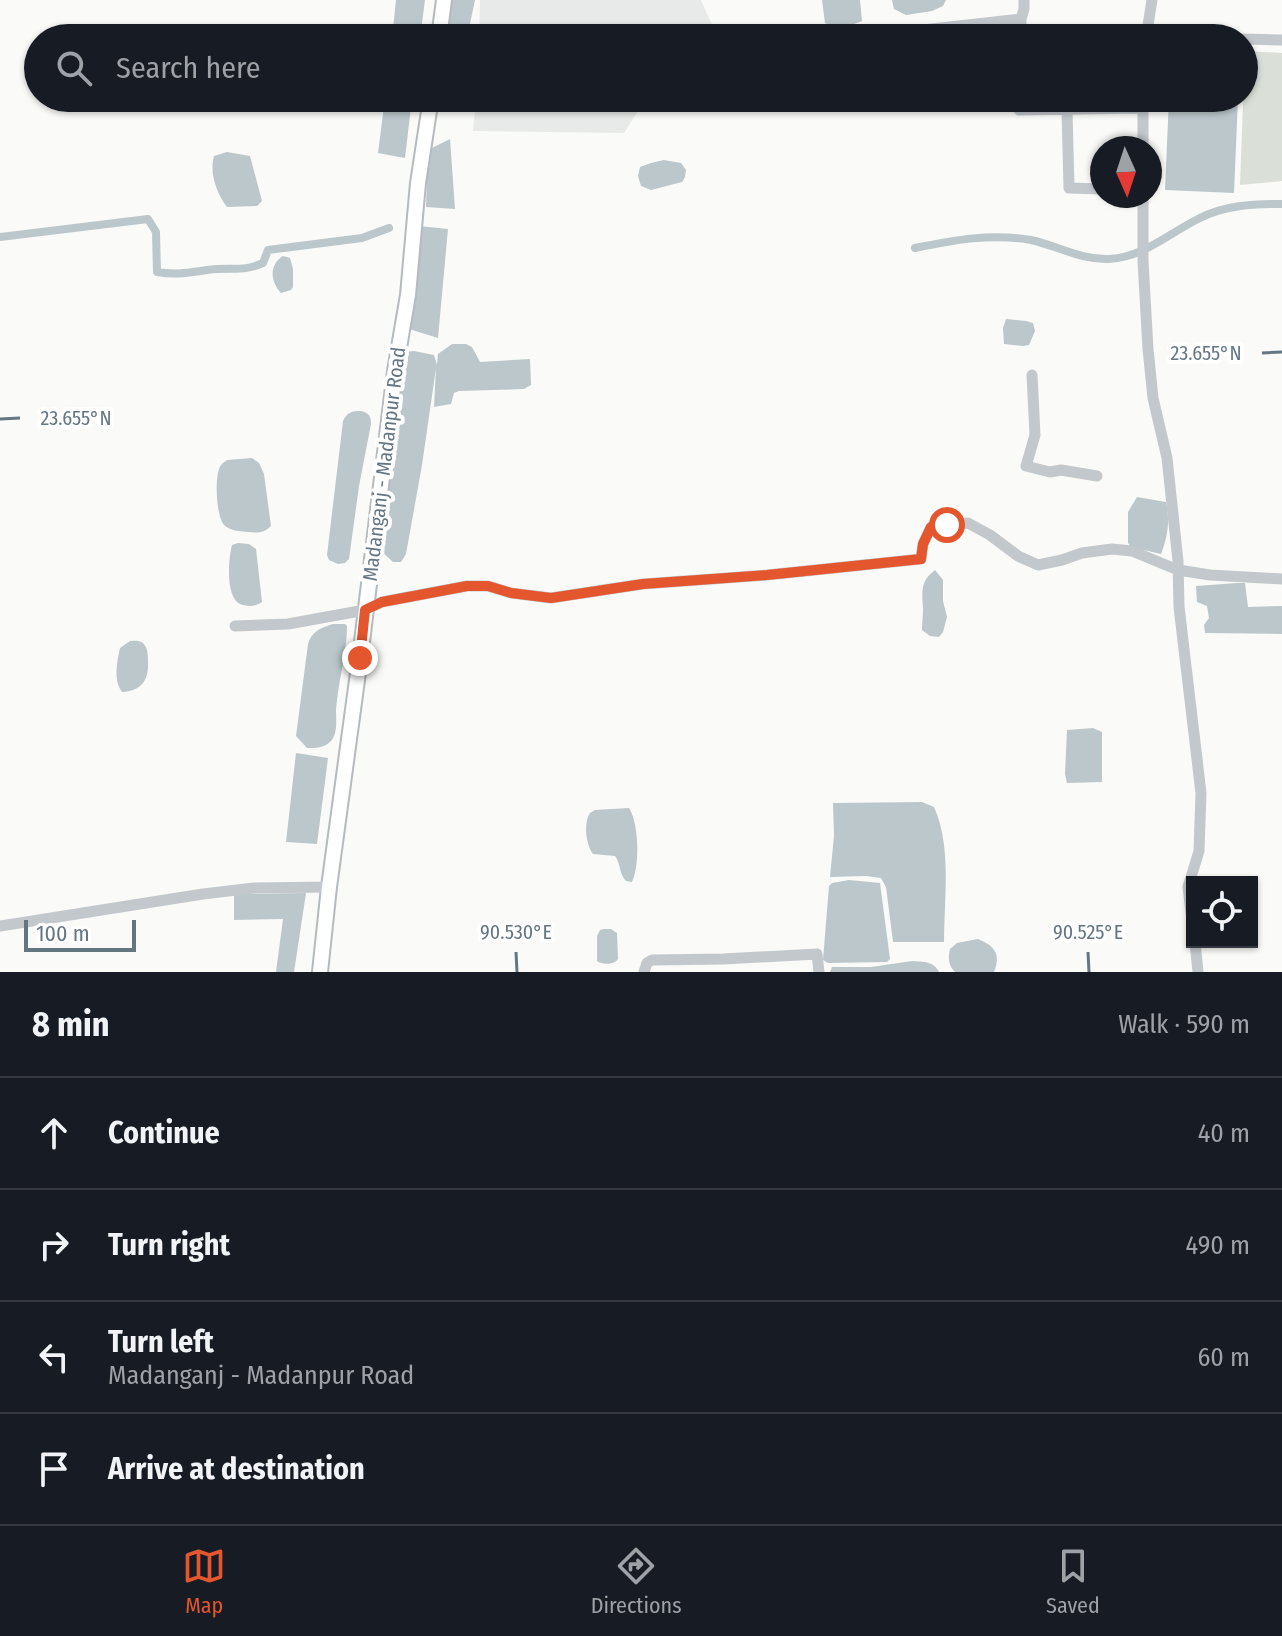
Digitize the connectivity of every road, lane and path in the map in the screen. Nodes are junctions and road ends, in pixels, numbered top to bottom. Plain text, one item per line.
1 (444, 0) edge
2 (1024, 0) edge
3 (1152, 0) edge
4 (1021, 19) junction
5 (441, 24) edge
6 (966, 24) edge
7 (1021, 24) edge
8 (1148, 24) edge
9 (1258, 39) edge
10 (1282, 40) edge
11 (429, 112) edge
12 (1067, 112) edge
13 (1143, 112) edge
14 (1143, 136) edge
15 (1090, 189) edge
16 (1143, 208) edge
17 (1032, 375) dead end
18 (1097, 476) dead end
19 (1178, 570) junction
20 (1282, 579) edge
21 (365, 610) junction
22 (235, 626) dead end
23 (1191, 876) edge
24 (329, 887) junction
25 (0, 926) edge
26 (1196, 948) edge
27 (320, 972) edge
28 (644, 972) edge
29 (819, 972) edge
30 (1198, 972) edge

1 - 5 main road
2 - 4 street
3 - 8 street
4 - 6 street
4 - 7 street
9 - 10 street
11 - 21 main road, Madanganj - Madanpur Road
12 - 15 street
13 - 14 street
16 - 19 street
17 - 18 street
19 - 20 street
19 - 21 street
19 - 23 street
21 - 22 street
21 - 24 main road, Madanganj - Madanpur Road
24 - 25 street
24 - 27 main road, Madanganj - Madanpur Road
26 - 30 street
28 - 29 street

